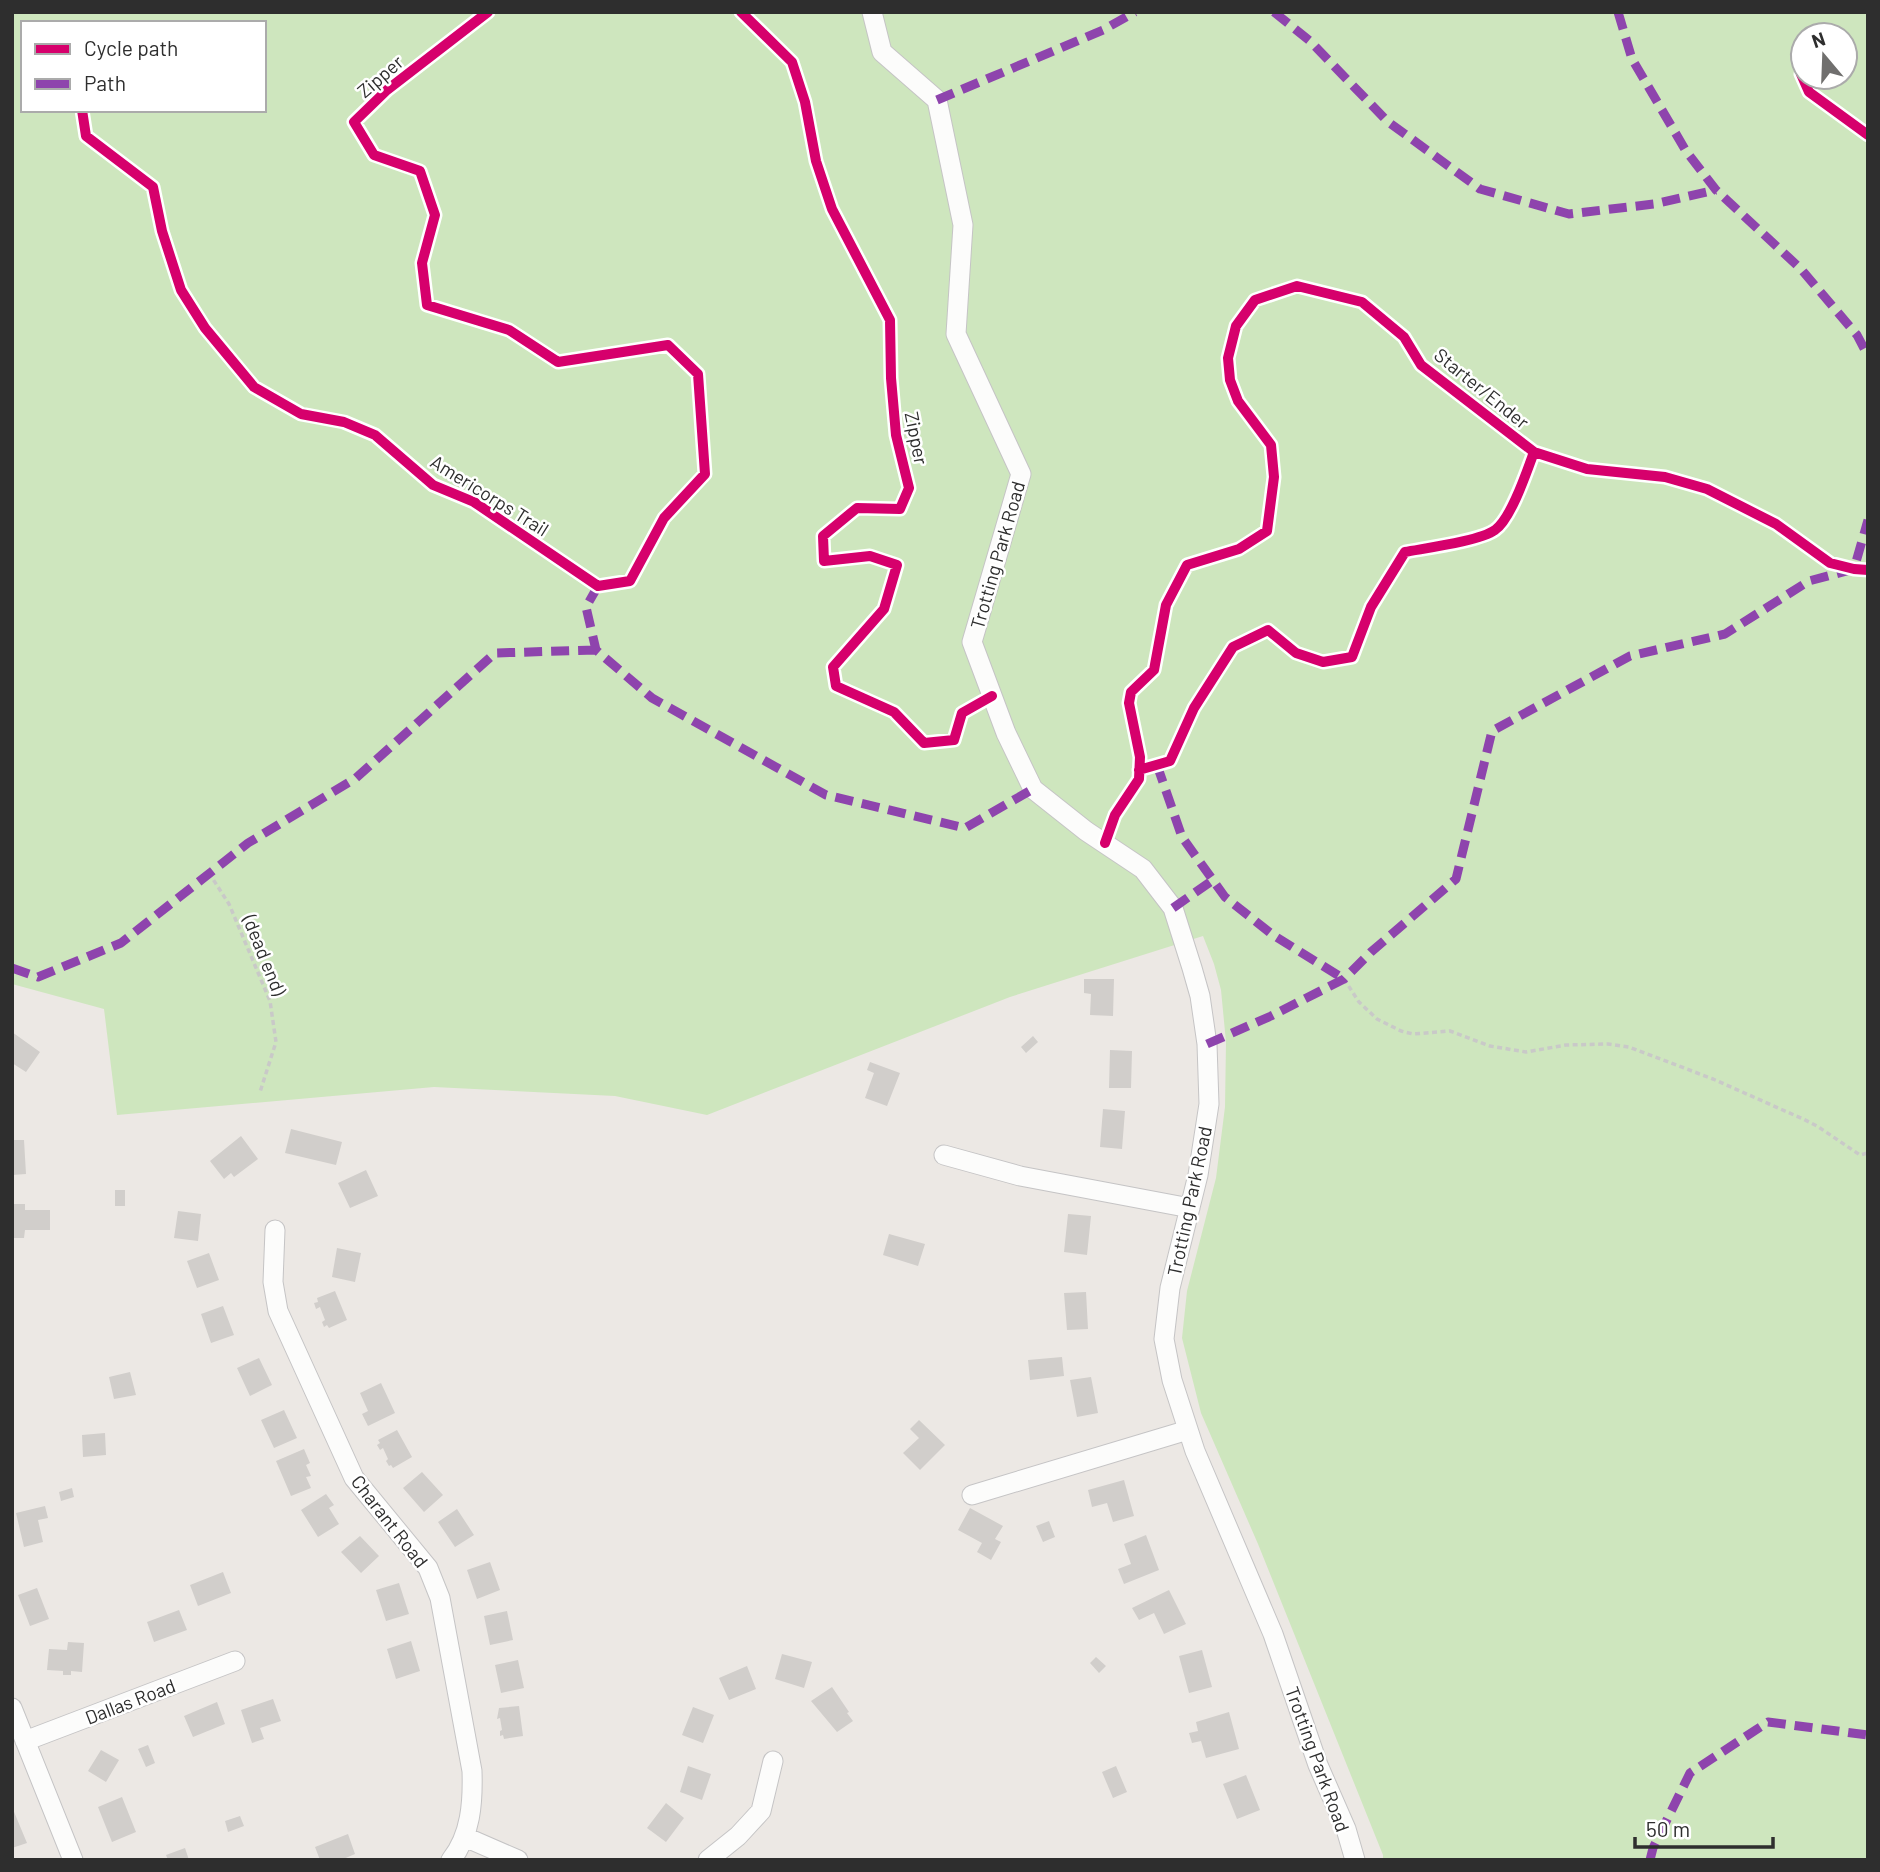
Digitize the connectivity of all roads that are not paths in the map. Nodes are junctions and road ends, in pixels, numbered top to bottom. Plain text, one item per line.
1 (872, 12) edge
2 (944, 1155) dead end
3 (1190, 1208) junction
4 (275, 1230) dead end
5 (1188, 1430) junction
6 (972, 1495) dead end
7 (235, 1661) dead end
8 (12, 1708) edge
9 (25, 1741) junction
10 (773, 1761) dead end
11 (466, 1837) junction
12 (73, 1860) edge
13 (451, 1860) edge
14 (518, 1860) edge
15 (708, 1860) edge
16 (1355, 1860) edge

1 - 3 street, Trotting Park Road
2 - 3 street
3 - 5 street, Trotting Park Road
4 - 11 street, Charant Road
5 - 6 street
5 - 16 street, Trotting Park Road
7 - 9 street, Dallas Road
8 - 9 street
9 - 12 street
10 - 15 street
11 - 13 street, Charant Road
11 - 14 street

